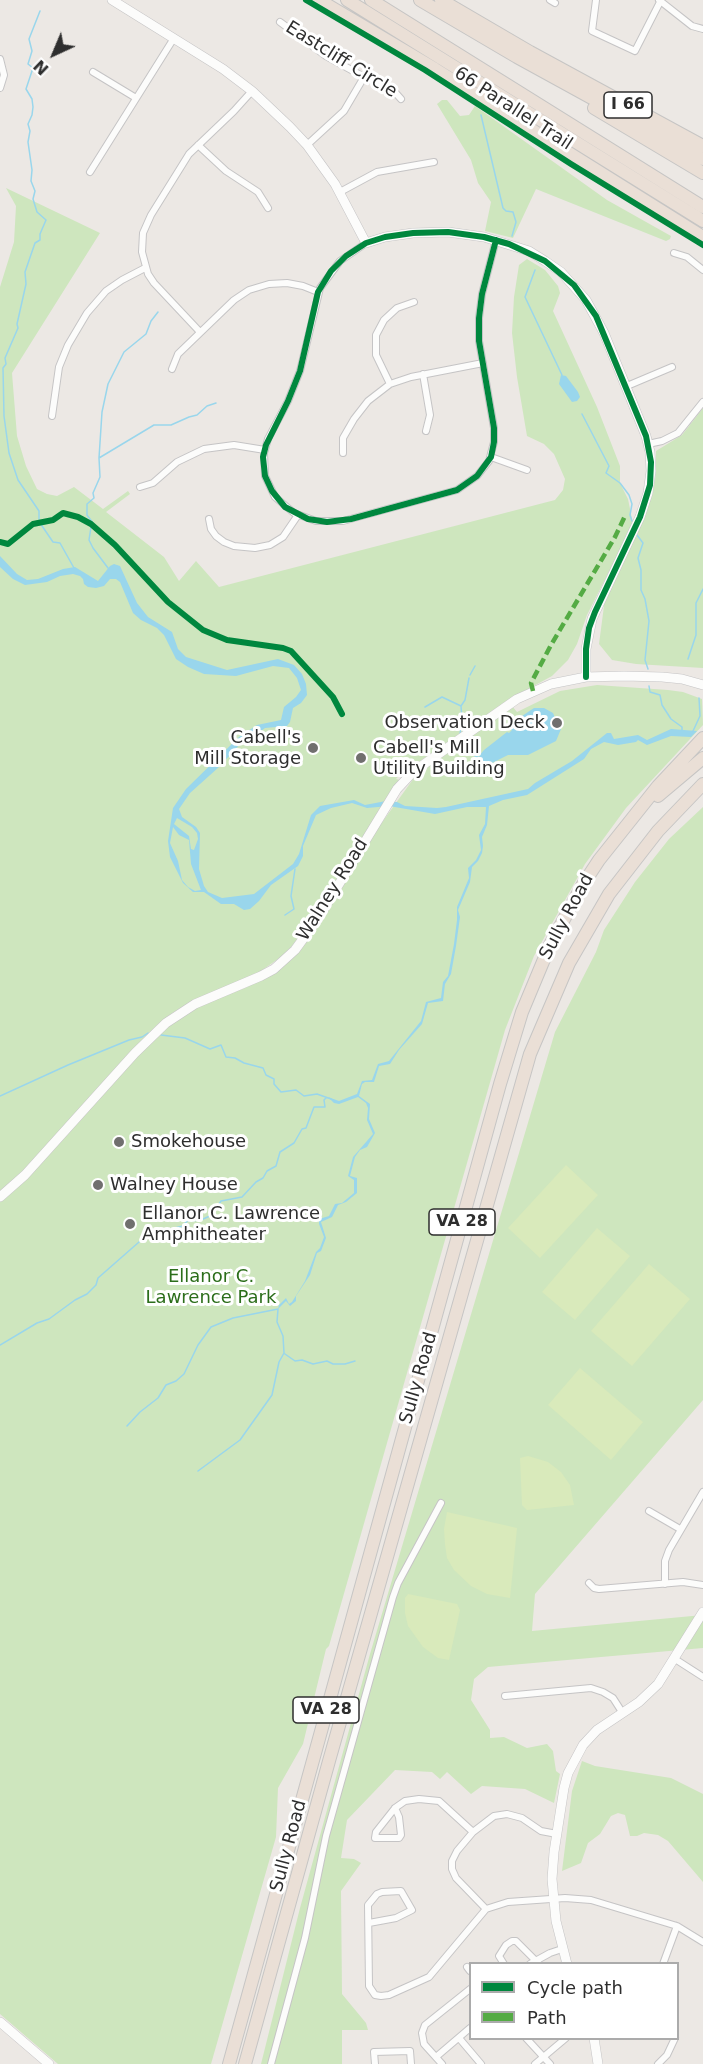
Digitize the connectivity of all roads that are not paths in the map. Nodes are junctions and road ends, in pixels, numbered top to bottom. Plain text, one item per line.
1 (319, 0) edge
2 (340, 0) edge
3 (347, 0) edge
4 (371, 0) edge
5 (420, 0) edge
6 (441, 0) edge
7 (596, 0) edge
8 (115, 1) edge
9 (659, 1) edge
10 (280, 22) dead end
11 (703, 29) edge
12 (404, 34) junction
13 (174, 38) junction
14 (518, 57) junction
15 (0, 59) edge
16 (93, 72) dead end
17 (364, 77) junction
18 (0, 87) edge
19 (252, 91) junction
20 (136, 98) junction
21 (401, 99) dead end
22 (539, 119) junction
23 (589, 136) junction
24 (198, 145) junction
25 (307, 145) junction
26 (703, 146) edge
27 (703, 159) edge
28 (434, 162) dead end
29 (90, 172) dead end
30 (703, 173) edge
31 (340, 192) junction
32 (703, 198) edge
33 (703, 207) edge
34 (268, 208) dead end
35 (703, 213) edge
36 (703, 221) edge
37 (703, 237) edge
38 (496, 240) junction
39 (366, 243) junction
40 (674, 253) dead end
41 (145, 268) junction
42 (703, 270) edge
43 (318, 292) junction
44 (414, 302) dead end
45 (200, 332) junction
46 (483, 363) junction
47 (672, 367) dead end
48 (172, 369) dead end
49 (423, 374) junction
50 (390, 384) junction
51 (627, 386) junction
52 (703, 402) edge
53 (52, 416) dead end
54 (426, 431) dead end
55 (648, 444) junction
56 (265, 450) junction
57 (343, 453) dead end
58 (491, 457) junction
59 (527, 470) dead end
60 (140, 487) dead end
61 (298, 515) junction
62 (209, 519) dead end
63 (586, 676) junction
64 (703, 685) edge
65 (703, 738) edge
66 (703, 758) edge
67 (703, 784) edge
68 (611, 844) junction
69 (0, 1197) edge
70 (703, 1492) edge
71 (441, 1503) dead end
72 (649, 1511) dead end
73 (680, 1529) junction
74 (589, 1583) dead end
75 (665, 1584) junction
76 (703, 1586) edge
77 (703, 1611) edge
78 (675, 1659) junction
79 (703, 1677) edge
80 (505, 1696) dead end
81 (622, 1712) junction
82 (395, 1808) junction
83 (473, 1832) junction
84 (557, 1834) junction
85 (553, 1899) junction
86 (486, 1910) junction
87 (369, 1923) junction
88 (676, 1926) junction
89 (703, 1942) edge
90 (562, 1949) junction
91 (503, 1962) edge
92 (535, 1962) edge
93 (566, 1962) edge
94 (664, 1962) edge
95 (469, 1991) edge
96 (0, 2022) edge
97 (469, 2030) edge
98 (459, 2038) junction
99 (528, 2040) edge
100 (564, 2040) edge
101 (594, 2040) edge
102 (674, 2040) edge
103 (436, 2056) junction
104 (544, 2056) junction
105 (229, 2063) edge
106 (49, 2064) edge
107 (246, 2064) edge
108 (271, 2064) edge
109 (375, 2064) edge
110 (411, 2064) edge
111 (442, 2064) edge
112 (481, 2064) edge
113 (535, 2064) edge
114 (550, 2064) edge
115 (598, 2064) edge
116 (658, 2064) edge

1 - 37 highway
2 - 12 highway
3 - 12 highway
4 - 23 highway
5 - 14 highway
6 - 26 highway, I 66
7 - 9 street
8 - 13 street
9 - 11 street
10 - 17 street, Eastcliff Circle
12 - 22 highway
13 - 19 street
13 - 20 street
14 - 27 highway
14 - 30 highway
15 - 18 street
16 - 20 street
17 - 21 street, Eastcliff Circle
17 - 25 street
19 - 24 street
19 - 25 street
20 - 29 street
22 - 35 highway
22 - 36 highway
23 - 32 highway
23 - 33 highway
24 - 34 street
24 - 41 street
25 - 31 street
28 - 31 street
31 - 39 street
38 - 39 street
38 - 46 street
38 - 51 street
39 - 43 street
40 - 42 street
41 - 45 street
41 - 53 street
43 - 45 street
43 - 56 street
44 - 50 street
45 - 48 street
46 - 49 street
46 - 58 street
47 - 51 street
49 - 50 street
49 - 54 street
50 - 57 street
51 - 55 street
52 - 55 street
55 - 63 street
56 - 60 street
56 - 61 street
58 - 59 street
58 - 61 street
61 - 62 street
63 - 64 street, Walney Road
63 - 69 street, Walney Road
65 - 68 highway, Sully Road / VA 28
66 - 68 highway
67 - 107 highway, Sully Road / VA 28
68 - 105 highway, Sully Road / VA 28
70 - 73 street
71 - 108 street
72 - 73 street
73 - 75 street
74 - 75 street
75 - 76 street
77 - 78 street
78 - 79 street
78 - 81 street
80 - 81 street
81 - 84 street
82 - 82 street
82 - 83 street
83 - 84 street
83 - 86 street
84 - 85 street
85 - 86 street
85 - 88 street
85 - 90 street
86 - 87 street
87 - 87 street
88 - 89 street
88 - 94 street
90 - 92 street
90 - 93 street
91 - 92 street
95 - 103 street
96 - 106 street
97 - 98 street
98 - 103 street
98 - 112 street
99 - 104 street
100 - 104 street
101 - 115 street
102 - 116 street
103 - 111 street
104 - 113 street
104 - 114 street
109 - 110 street

